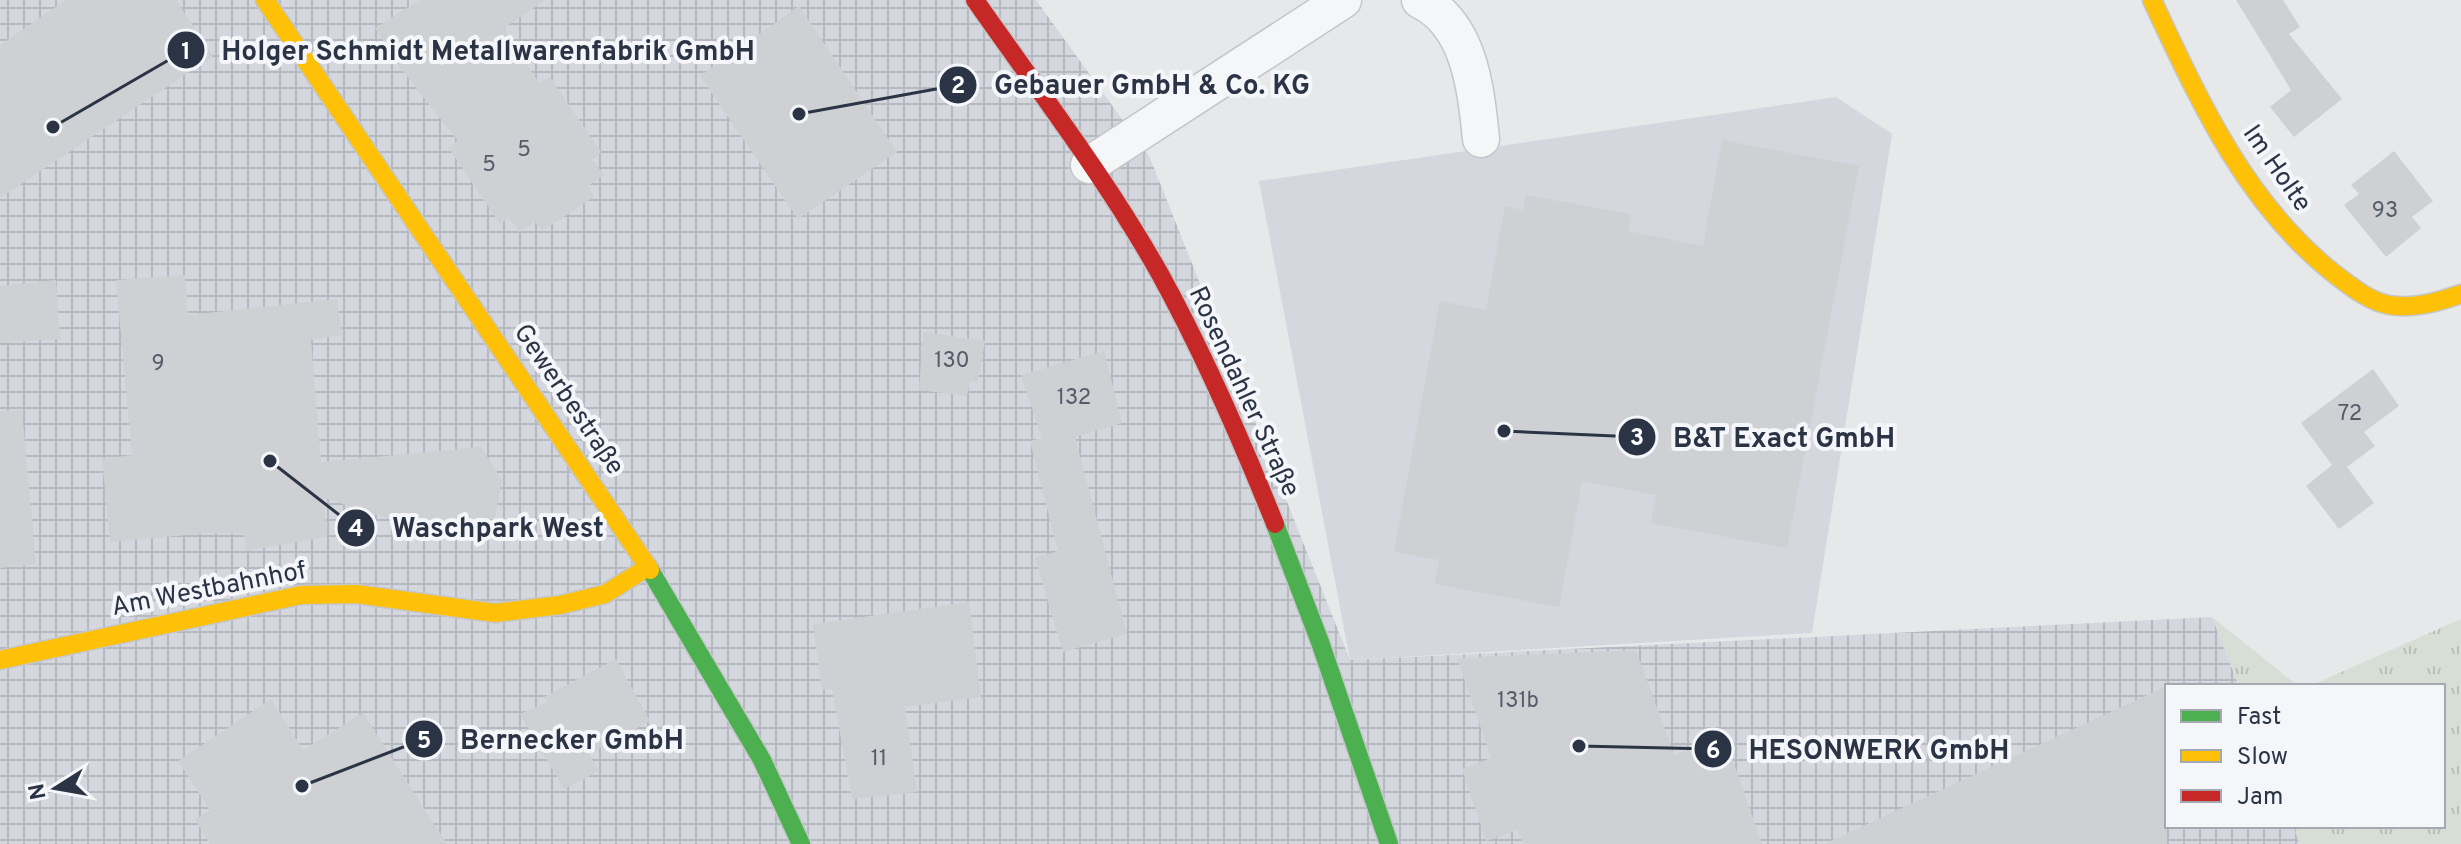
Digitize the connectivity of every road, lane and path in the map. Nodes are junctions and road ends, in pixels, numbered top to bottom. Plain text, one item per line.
1 (265, 0) edge
2 (975, 0) edge
3 (1343, 0) edge
4 (1420, 0) edge
5 (2152, 0) edge
6 (1481, 139) dead end
7 (1089, 165) junction
8 (2461, 294) edge
9 (648, 567) junction
10 (4, 662) edge
11 (801, 844) edge
12 (1389, 844) edge

1 - 9 street, Gewerbestraße
2 - 7 street, Rosendahler Straße
3 - 7 street
4 - 6 street
5 - 8 street, Im Holte
7 - 12 street, Rosendahler Straße
9 - 10 street, Am Westbahnhof
9 - 11 street, Gewerbestraße

